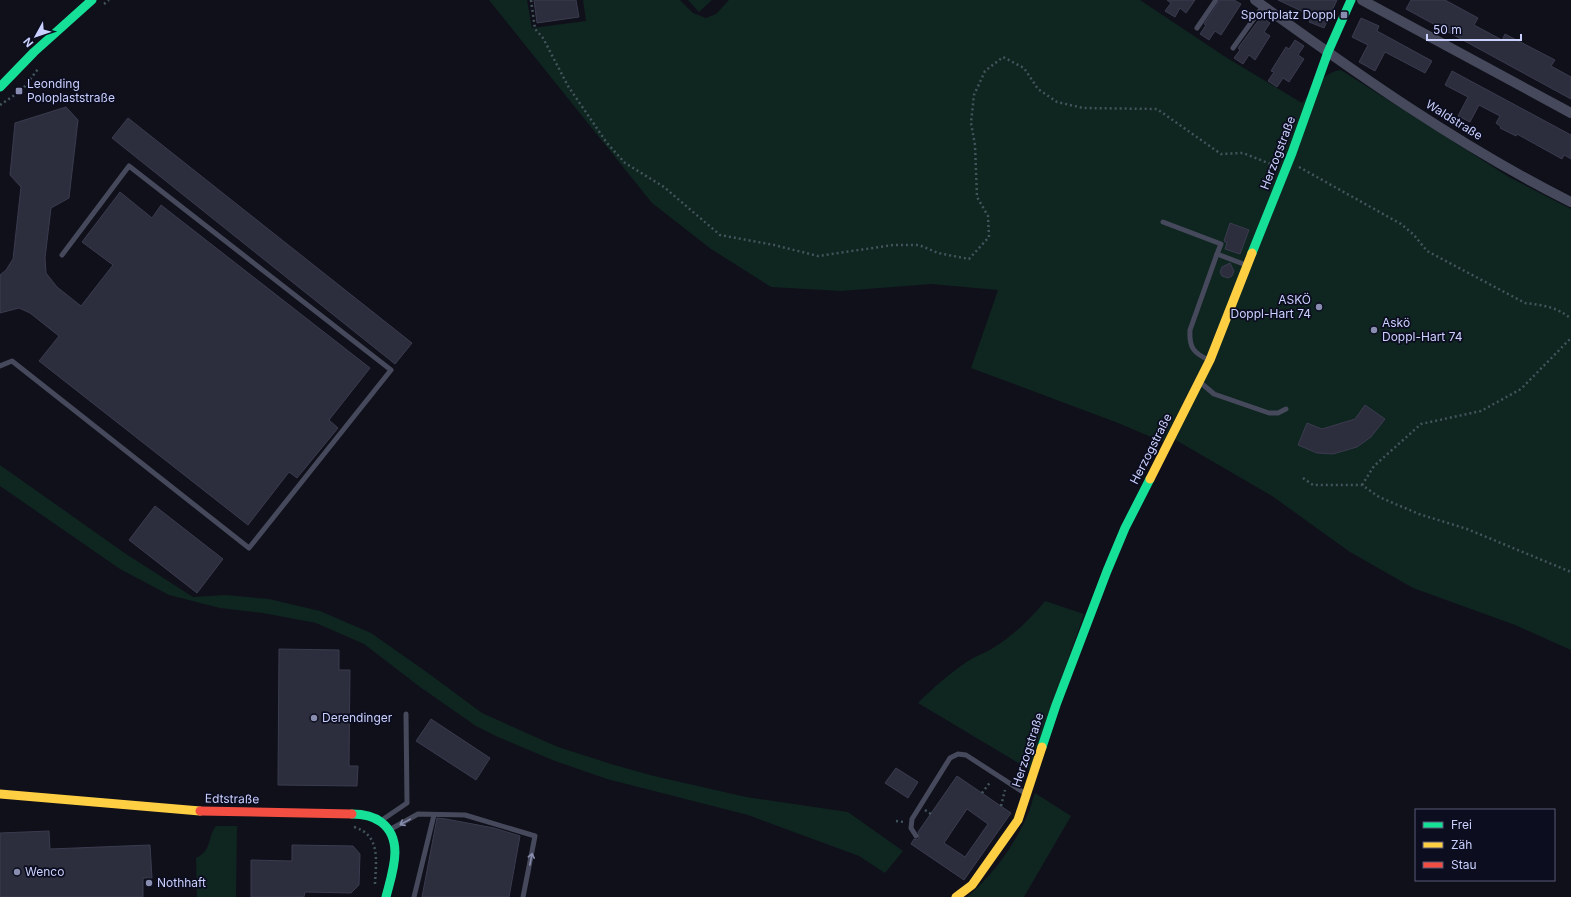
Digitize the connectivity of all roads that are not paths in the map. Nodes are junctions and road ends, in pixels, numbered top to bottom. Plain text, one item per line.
1 (92, 0) edge
2 (1216, 0) edge
3 (1351, 0) edge
4 (1362, 0) edge
5 (1259, 3) edge
6 (1197, 28) dead end
7 (1234, 48) dead end
8 (1328, 52) junction
9 (0, 87) edge
10 (1571, 113) edge
11 (1571, 202) edge
12 (1164, 222) dead end
13 (1218, 254) junction
14 (62, 255) dead end
15 (1248, 266) junction
16 (1210, 360) junction
17 (0, 366) edge
18 (1199, 381) junction
19 (1286, 409) dead end
20 (406, 714) dead end
21 (0, 794) edge
22 (1027, 794) junction
23 (434, 815) junction
24 (382, 821) junction
25 (390, 830) junction
26 (916, 836) dead end
27 (386, 897) edge
28 (414, 897) edge
29 (523, 897) edge
30 (956, 897) edge

1 - 9 street
2 - 6 lane
3 - 8 street, Herzogstraße
4 - 10 street
5 - 7 lane
5 - 8 street, Waldstraße
8 - 11 street, Waldstraße
8 - 15 street, Herzogstraße
12 - 13 lane
13 - 15 lane
13 - 16 lane
14 - 17 lane
15 - 16 street, Herzogstraße
16 - 18 street, Herzogstraße
18 - 19 lane
18 - 22 street, Herzogstraße
20 - 24 lane
21 - 24 street, Edtstraße
22 - 26 lane
22 - 30 street, Herzogstraße
23 -> 25 lane
23 - 28 lane
29 -> 23 lane
24 - 25 street, Edtstraße
25 - 27 street, Edtstraße

